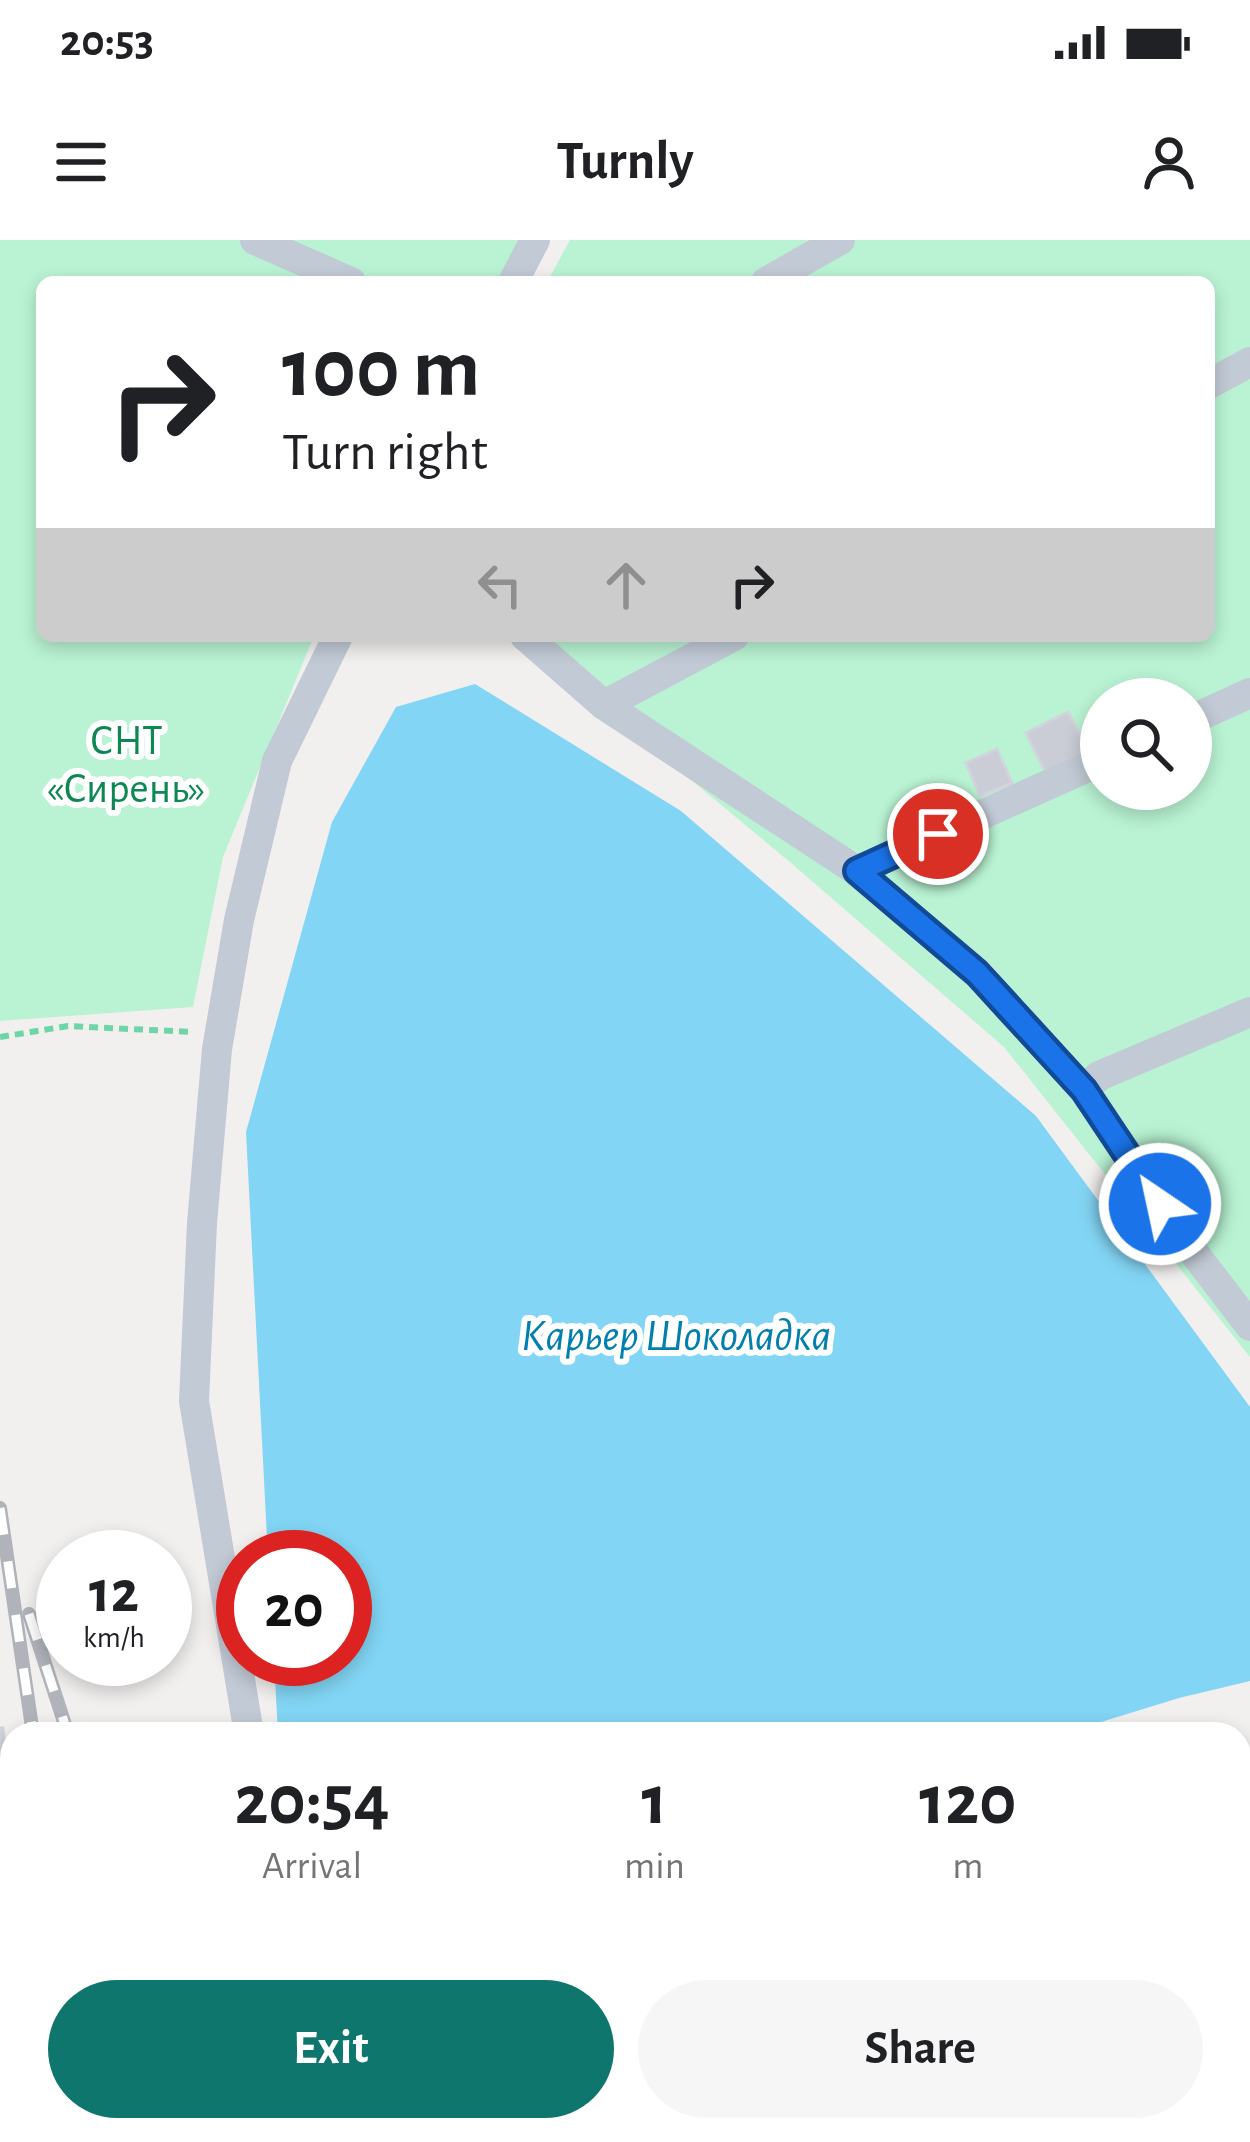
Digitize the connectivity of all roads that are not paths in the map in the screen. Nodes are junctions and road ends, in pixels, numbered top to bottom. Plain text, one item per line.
1 (256, 240) edge
2 (535, 240) edge
3 (840, 240) edge
4 (337, 276) edge
5 (516, 276) edge
6 (777, 276) edge
7 (1250, 362) edge
8 (1215, 381) edge
9 (335, 642) edge
10 (532, 642) edge
11 (723, 642) edge
12 (1250, 693) edge
13 (604, 705) junction
14 (1212, 710) edge
15 (1080, 770) edge
16 (857, 871) junction
17 (1250, 1012) edge
18 (1084, 1090) junction
19 (1250, 1325) edge
20 (247, 1722) edge

1 - 4 street
2 - 5 street
3 - 6 street
7 - 8 street
9 - 20 street
10 - 13 street
11 - 13 street
12 - 14 street
13 - 16 street
15 - 16 street
16 - 18 street
17 - 18 street
18 - 19 street

